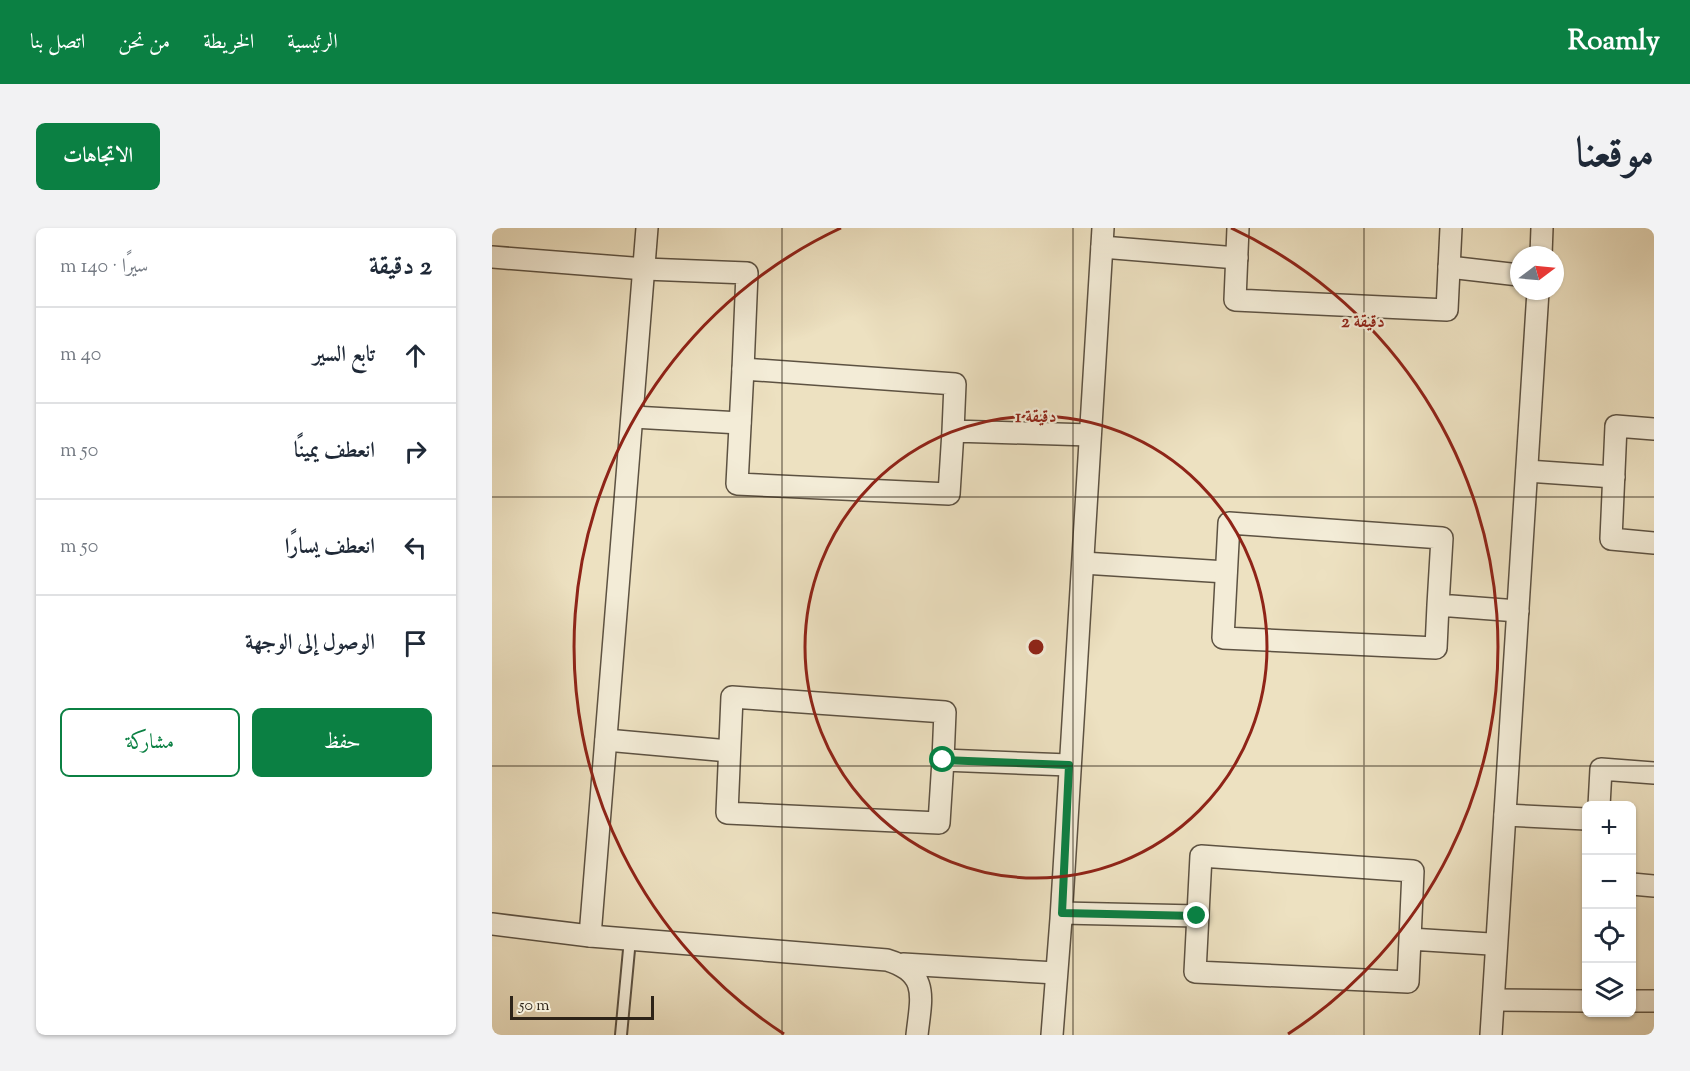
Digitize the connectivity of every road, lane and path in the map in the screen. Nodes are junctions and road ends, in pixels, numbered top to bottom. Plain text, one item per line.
1 (647, 228) edge
2 (1238, 228) edge
3 (1451, 228) edge
4 (1542, 228) edge
5 (1102, 238) edge
6 (1541, 246) edge
7 (492, 257) edge
8 (1237, 258) junction
9 (1449, 267) junction
10 (645, 269) junction
11 (1510, 274) edge
12 (1537, 300) edge
13 (743, 369) junction
14 (633, 417) junction
15 (740, 423) junction
16 (1654, 429) edge
17 (953, 432) junction
18 (1090, 435) junction
19 (1527, 471) junction
20 (1614, 477) junction
21 (1654, 543) edge
22 (1083, 563) junction
23 (1226, 572) junction
24 (1438, 605) junction
25 (1518, 611) junction
26 (606, 740) junction
27 (729, 751) junction
28 (943, 760) junction
29 (1069, 765) junction
30 (1654, 773) edge
31 (1599, 801) edge
32 (1505, 815) junction
33 (1582, 819) edge
34 (1636, 884) edge
35 (1654, 886) edge
36 (1062, 913) junction
37 (1197, 916) junction
38 (492, 924) edge
39 (591, 936) junction
40 (630, 939) junction
41 (1410, 939) junction
42 (1490, 944) dead end
43 (903, 964) junction
44 (1056, 973) junction
45 (1494, 1000) junction
46 (1582, 1000) edge
47 (1636, 1001) edge
48 (1654, 1001) edge
49 (621, 1035) edge
50 (917, 1035) edge
51 (1052, 1035) edge
52 (1491, 1035) edge

1 - 10 street
2 - 8 street
3 - 9 street
4 - 6 street
5 - 8 street
5 - 18 street
7 - 10 street
8 - 9 street
9 - 11 street
10 - 13 street
10 - 14 street
12 - 19 street
13 - 15 street
13 - 17 street
14 - 15 street
14 - 26 street
15 - 17 street
16 - 20 street
17 - 18 street
18 - 22 street
19 - 20 street
19 - 25 street
20 - 21 street
22 - 23 street
22 - 29 street
23 - 24 street
23 - 24 street
24 - 25 street
25 - 32 street
26 - 27 street
26 - 39 street
27 - 28 street
27 - 28 street
28 - 29 street
29 - 36 street
30 - 31 street
32 - 33 street
32 - 45 street
34 - 35 street
36 - 37 street
36 - 44 street
37 - 41 street
37 - 41 street
38 - 39 street
39 - 40 street
40 - 43 street
40 - 49 lane
41 - 42 street
43 - 44 street
43 - 50 street
44 - 51 street
45 - 46 street
45 - 52 street
47 - 48 street

